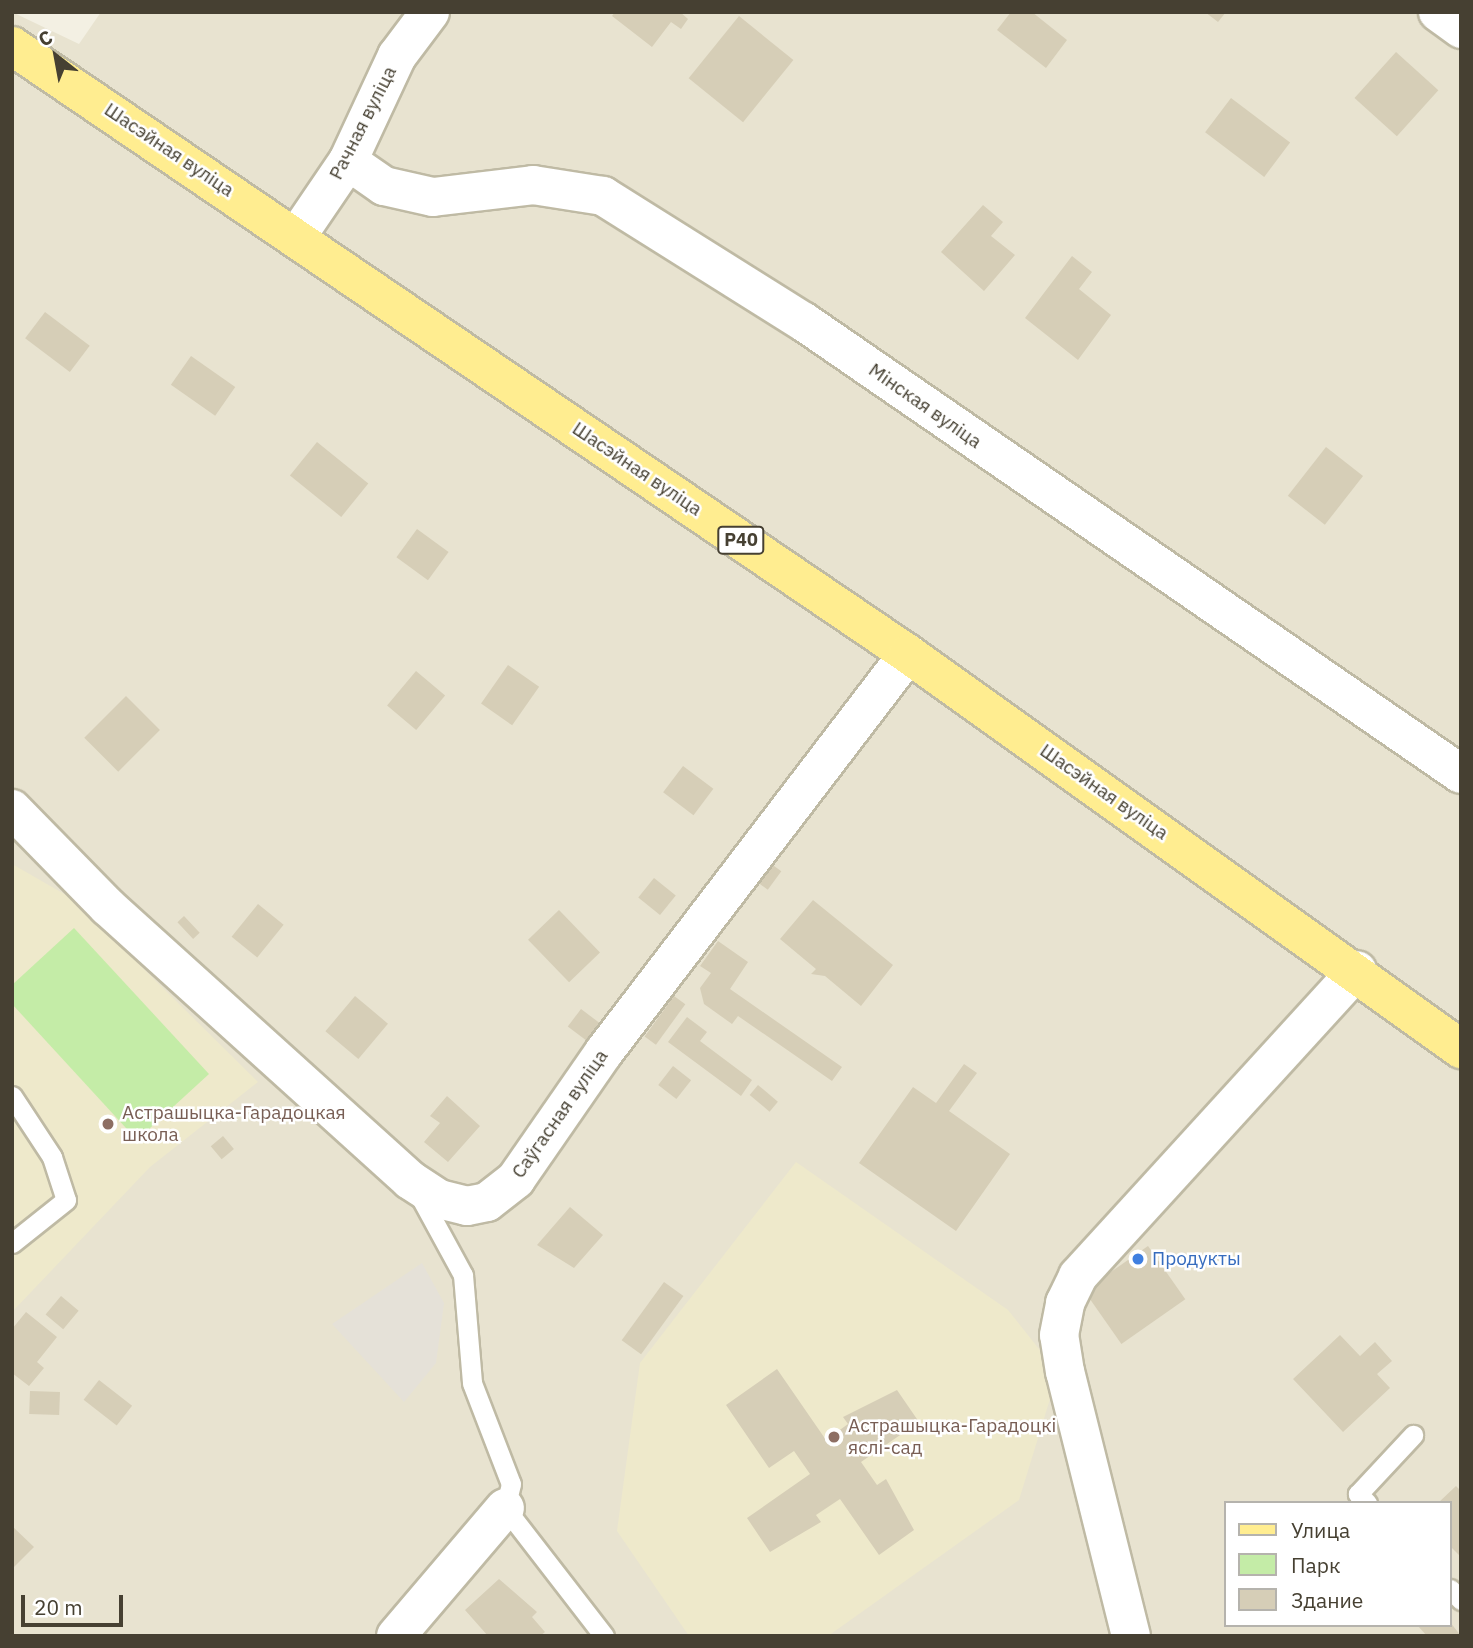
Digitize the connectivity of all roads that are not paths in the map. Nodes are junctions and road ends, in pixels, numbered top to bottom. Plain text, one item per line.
1 (430, 12) edge
2 (1438, 12) edge
3 (1461, 29) edge
4 (12, 46) edge
5 (348, 161) junction
6 (297, 236) junction
7 (908, 654) junction
8 (1461, 774) edge
9 (12, 809) edge
10 (1357, 970) junction
11 (1461, 1049) edge
12 (12, 1096) edge
13 (410, 1180) junction
14 (12, 1243) edge
15 (1413, 1435) dead end
16 (1365, 1501) edge
17 (505, 1507) junction
18 (396, 1636) edge
19 (604, 1636) edge
20 (1131, 1636) edge

1 - 5 street, Рачная вуліца
2 - 3 street
4 - 6 main road, Шасэйная вуліца / Р40
5 - 6 street, Рачная вуліца
5 - 8 street, Мінская вуліца
6 - 7 main road, Шасэйная вуліца / Р40
7 - 10 main road, Шасэйная вуліца / Р40
7 - 13 street, Саўгасная вуліца
9 - 13 street, Саўгасная вуліца
10 - 11 main road, Шасэйная вуліца / Р40
10 - 20 street
12 - 14 lane
13 - 17 lane
15 - 16 lane
17 - 18 street
17 - 19 lane

